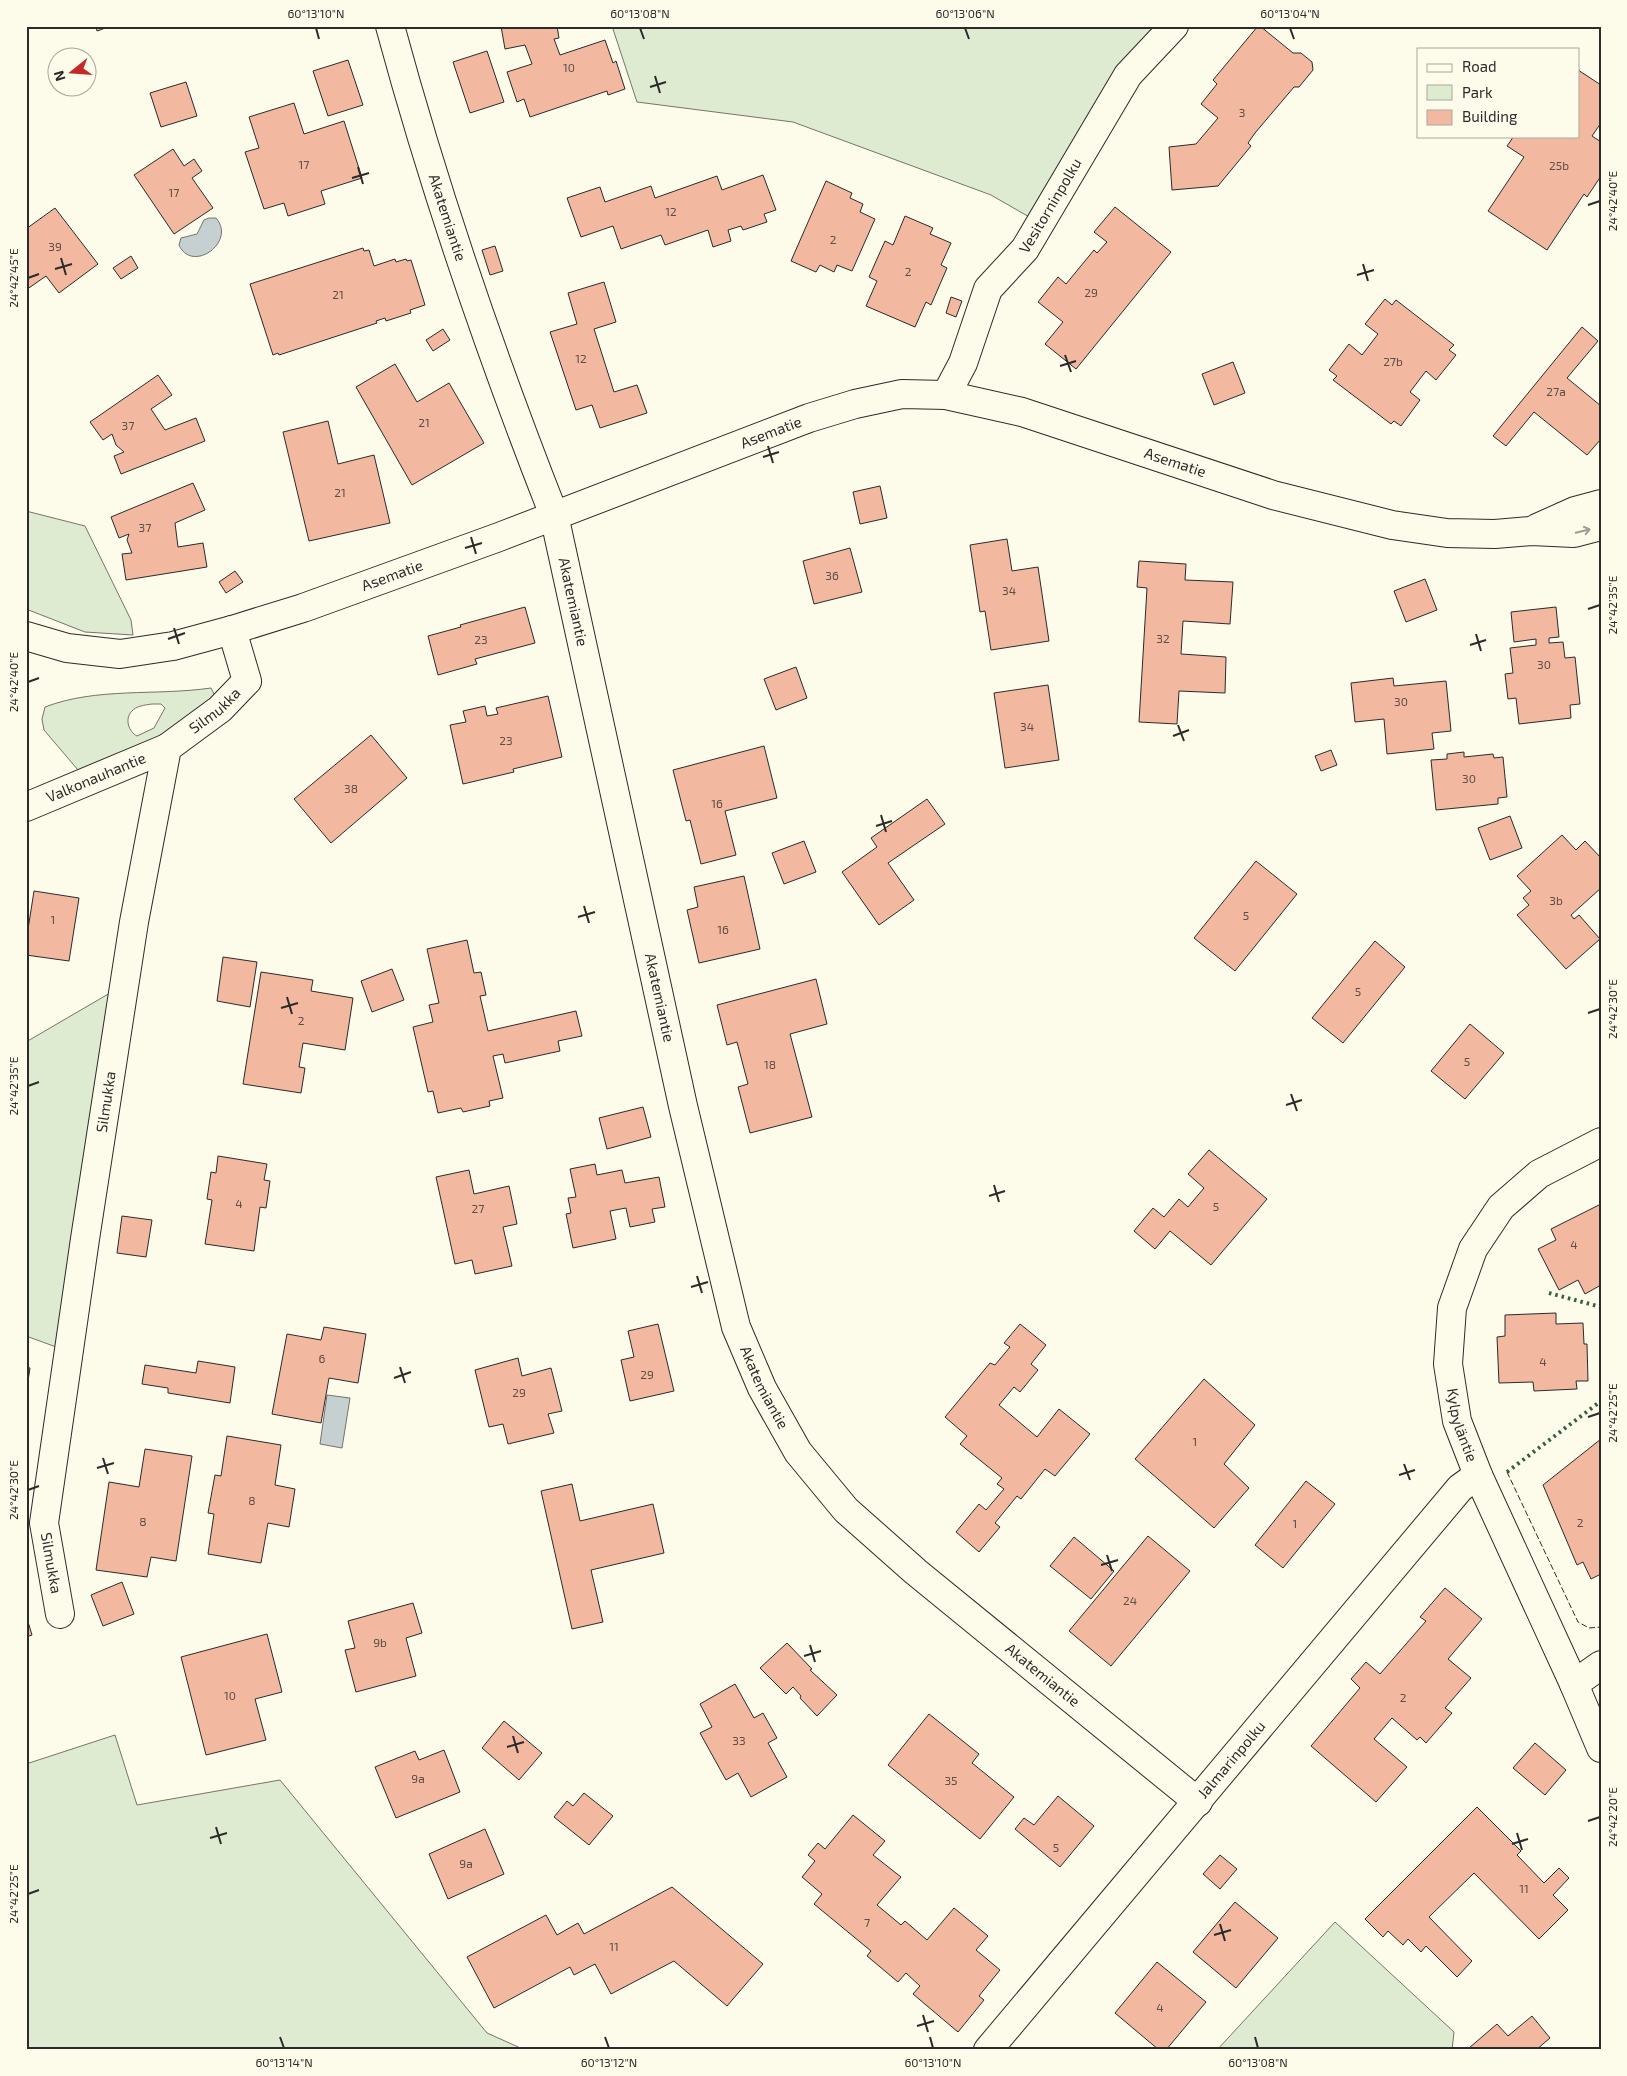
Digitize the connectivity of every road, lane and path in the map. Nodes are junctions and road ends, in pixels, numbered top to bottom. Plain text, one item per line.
1 (390, 26) edge
2 (1174, 26) edge
3 (946, 395) junction
4 (1601, 504) edge
5 (554, 515) junction
6 (1601, 526) edge
7 (1531, 531) junction
8 (232, 630) junction
9 (26, 636) edge
10 (167, 748) junction
11 (26, 807) edge
12 (1601, 1142) edge
13 (1478, 1475) junction
14 (60, 1614) dead end
15 (1601, 1665) edge
16 (1574, 1684) junction
17 (1601, 1748) edge
18 (1198, 1802) junction
19 (988, 2050) edge

1 - 5 street, Akatemiantie
2 - 3 street, Vesitorninpolku
3 - 5 street, Asematie
3 - 7 street, Asematie
4 - 7 street, Asematie
5 - 8 street, Asematie
5 - 18 street, Akatemiantie
7 -> 6 street, Asematie
8 - 9 street, Asematie
8 - 10 street, Silmukka
10 - 11 street, Valkonauhantie
10 - 14 street, Silmukka
12 - 13 street, Kylpyläntie
13 - 16 street, Kylpyläntie
13 - 18 street, Jalmarinpolku
15 - 16 street
16 - 17 street, Kylpyläntie
18 - 19 street, Jalmarinpolku

